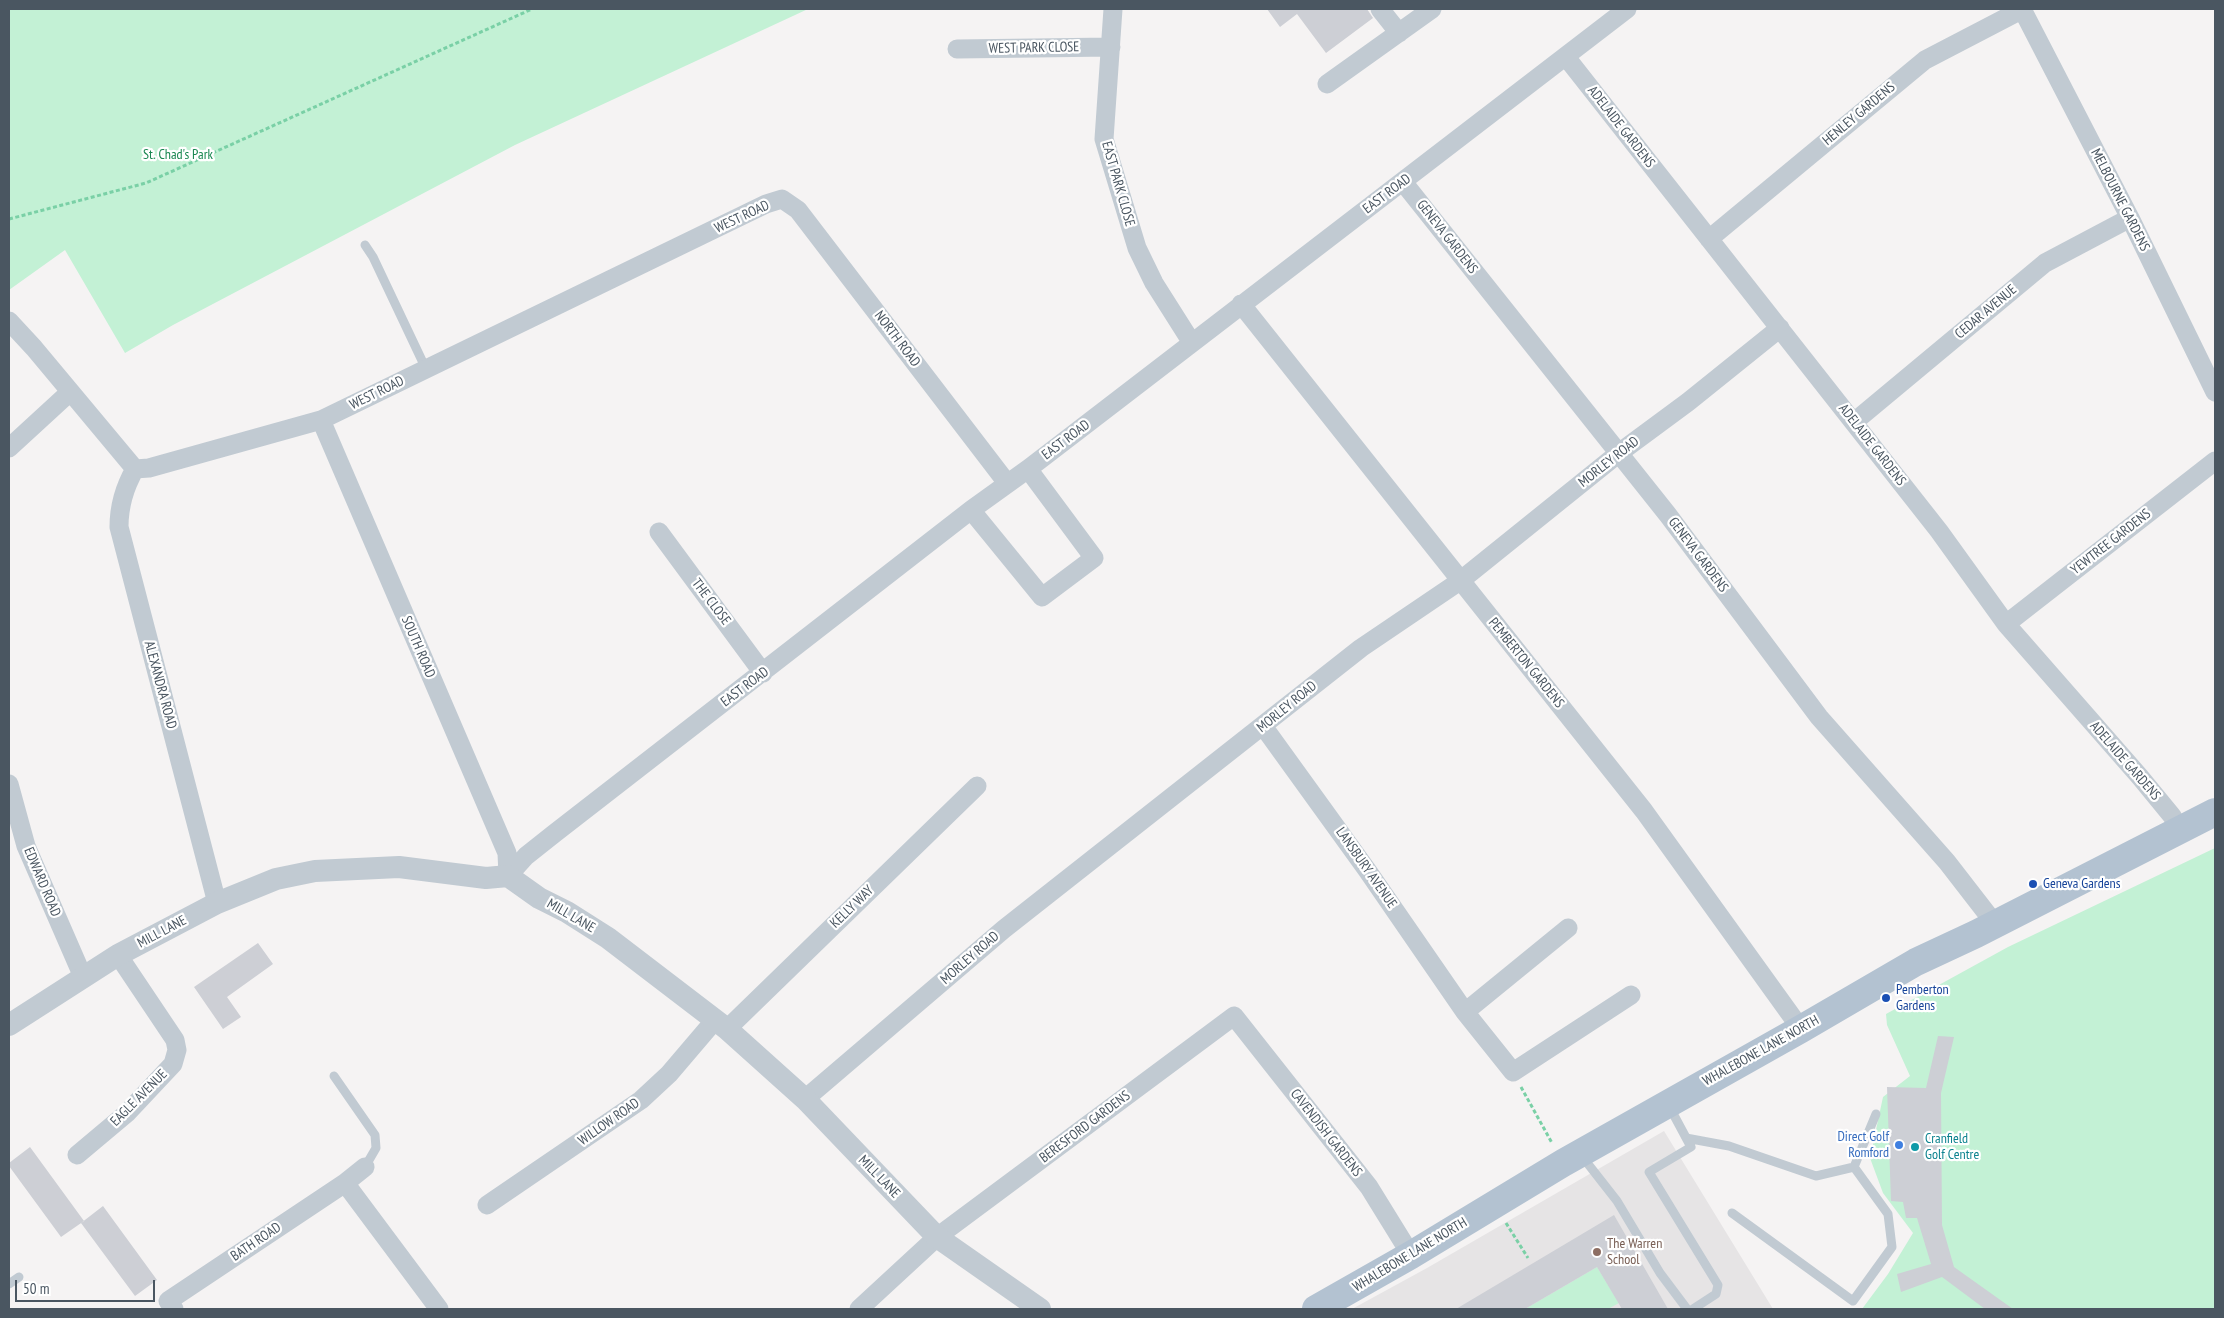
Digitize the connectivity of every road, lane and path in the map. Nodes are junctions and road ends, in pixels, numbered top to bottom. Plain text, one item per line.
1 (532, 9) edge
2 (1113, 9) edge
3 (1380, 9) edge
4 (1432, 9) edge
5 (2022, 9) edge
6 (1616, 12) edge
7 (1399, 33) junction
8 (1110, 47) junction
9 (957, 49) dead end
10 (1566, 57) junction
11 (1327, 84) dead end
12 (1403, 182) junction
13 (782, 199) joint
14 (2130, 218) junction
15 (9, 219) edge
16 (1709, 239) junction
17 (365, 245) dead end
18 (1241, 304) junction
19 (9, 321) edge
20 (1780, 328) junction
21 (1192, 344) junction
22 (426, 369) junction
23 (70, 392) junction
24 (2215, 392) edge
25 (321, 420) junction
26 (1854, 422) junction
27 (9, 448) edge
28 (1618, 453) junction
29 (2215, 462) edge
30 (135, 469) junction
31 (1028, 469) junction
32 (1007, 483) junction
33 (970, 510) junction
34 (658, 532) dead end
35 (1460, 581) junction
36 (2006, 624) junction
37 (763, 673) junction
38 (1263, 726) junction
39 (9, 784) edge
40 (977, 786) dead end
41 (2215, 812) edge
42 (2180, 830) junction
43 (508, 876) junction
44 (217, 903) junction
45 (1995, 924) junction
46 (1568, 928) dead end
47 (118, 955) junction
48 (83, 977) junction
49 (1631, 995) dead end
50 (1465, 1012) junction
51 (1234, 1016) joint
52 (721, 1024) junction
53 (9, 1025) edge
54 (1801, 1029) junction
55 (1513, 1072) junction
56 (334, 1076) dead end
57 (805, 1099) junction
58 (1667, 1104) junction
59 (1876, 1114) dead end
60 (1686, 1138) junction
61 (77, 1155) dead end
62 (1579, 1163) junction
63 (365, 1167) joint
64 (1854, 1167) junction
65 (345, 1184) junction
66 (1494, 1204) junction
67 (487, 1205) dead end
68 (1732, 1213) dead end
69 (937, 1237) junction
70 (1411, 1256) junction
71 (1528, 1258) dead end
72 (19, 1277) dead end
73 (9, 1284) edge
74 (171, 1305) edge
75 (439, 1309) edge
76 (859, 1309) edge
77 (1040, 1309) edge
78 (1316, 1309) edge
79 (1687, 1309) edge
80 (1693, 1309) edge

1 - 15 path
2 - 8 street, EAST PARK CLOSE
3 - 7 street
4 - 7 street
5 - 14 street, MELBOURNE GARDENS
5 - 16 street, HENLEY GARDENS
6 - 10 street, EAST ROAD
7 - 11 street
8 - 9 street, WEST PARK CLOSE
8 - 21 street, EAST PARK CLOSE
10 - 12 street, EAST ROAD
10 - 16 street, ADELAIDE GARDENS
12 - 18 street, EAST ROAD
12 - 28 street, GENEVA GARDENS
13 - 22 street, WEST ROAD
13 - 32 street, NORTH ROAD
14 - 24 street, MELBOURNE GARDENS
14 - 26 street, CEDAR AVENUE
16 - 20 street, ADELAIDE GARDENS
17 - 22 lane
18 - 21 street, EAST ROAD
18 - 35 street, PEMBERTON GARDENS
19 - 23 street
20 - 26 street, ADELAIDE GARDENS
20 - 28 street, MORLEY ROAD
21 - 31 street, EAST ROAD
22 - 25 street, WEST ROAD
23 - 27 street
23 - 30 street
25 - 30 street, WEST ROAD
25 - 43 street, SOUTH ROAD
26 - 36 street, ADELAIDE GARDENS
28 - 35 street, MORLEY ROAD
28 - 45 street, GENEVA GARDENS
29 - 36 street, YEWTREE GARDENS
30 - 44 street, ALEXANDRA ROAD
31 - 32 street, EAST ROAD
31 - 33 street
32 - 33 street, EAST ROAD
33 - 37 street, EAST ROAD
34 - 37 street, THE CLOSE
35 - 38 street, MORLEY ROAD
35 - 54 street, PEMBERTON GARDENS
36 - 42 street, ADELAIDE GARDENS
37 - 43 street, EAST ROAD
38 - 50 street, LANSBURY AVENUE
38 - 57 street, MORLEY ROAD
39 - 48 street, EDWARD ROAD
40 - 52 street, KELLY WAY
41 - 42 main road, WHALEBONE LANE NORTH
42 - 45 main road, WHALEBONE LANE NORTH
43 - 44 street, MILL LANE
43 - 52 street, MILL LANE
44 - 47 street, MILL LANE
45 - 54 main road, WHALEBONE LANE NORTH
46 - 50 street
47 - 48 street, MILL LANE
47 - 61 street, EAGLE AVENUE
48 - 53 street, MILL LANE
49 - 55 street
50 - 55 street, LANSBURY AVENUE
51 - 69 street, BERESFORD GARDENS
51 - 70 street, CAVENDISH GARDENS
52 - 57 street, MILL LANE
52 - 67 street, WILLOW ROAD
54 - 58 main road, WHALEBONE LANE NORTH
55 - 62 path
56 - 63 lane
57 - 69 street, MILL LANE
58 - 60 lane
58 - 62 main road, WHALEBONE LANE NORTH
59 - 64 lane
60 - 64 lane
60 - 80 lane
62 - 66 main road, WHALEBONE LANE NORTH
62 - 79 lane
63 - 65 street, BATH ROAD
64 - 68 lane
65 - 74 street, BATH ROAD
65 - 75 street
66 - 70 main road, WHALEBONE LANE NORTH
66 - 71 path
69 - 76 street, BERESFORD GARDENS
69 - 77 street, MILL LANE
70 - 78 main road, WHALEBONE LANE NORTH
72 - 73 lane

